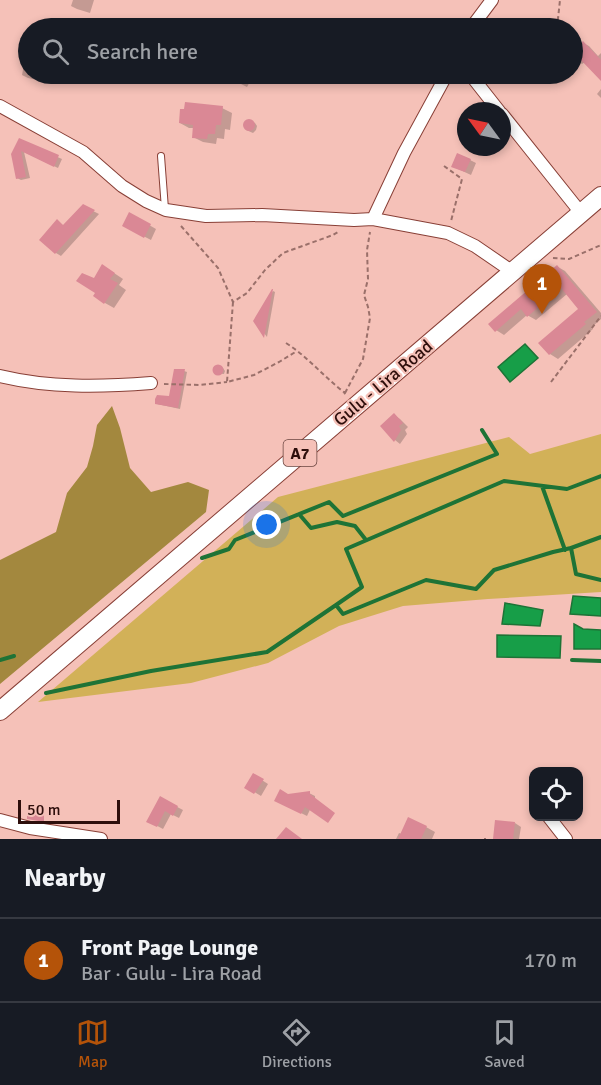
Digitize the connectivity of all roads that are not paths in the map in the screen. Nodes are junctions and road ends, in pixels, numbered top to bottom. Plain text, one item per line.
1 (492, 0) edge
2 (478, 18) edge
3 (442, 84) edge
4 (478, 84) edge
5 (492, 102) edge
6 (0, 106) edge
7 (511, 126) edge
8 (160, 156) dead end
9 (601, 196) edge
10 (165, 210) junction
11 (581, 213) junction
12 (373, 219) junction
13 (513, 272) junction
14 (0, 376) edge
15 (151, 383) road end
16 (0, 711) edge
17 (0, 820) edge
18 (552, 821) edge
19 (101, 839) edge
20 (566, 839) edge

1 - 2 street
3 - 12 street
4 - 5 street
6 - 10 street
7 - 11 street
8 - 10 lane
9 - 11 main road, Gulu - Lira Road / A7
10 - 12 street
11 - 13 main road, Gulu - Lira Road / A7
12 - 13 street
13 - 16 main road, Gulu - Lira Road / A7
14 - 15 street
17 - 19 street
18 - 20 street

